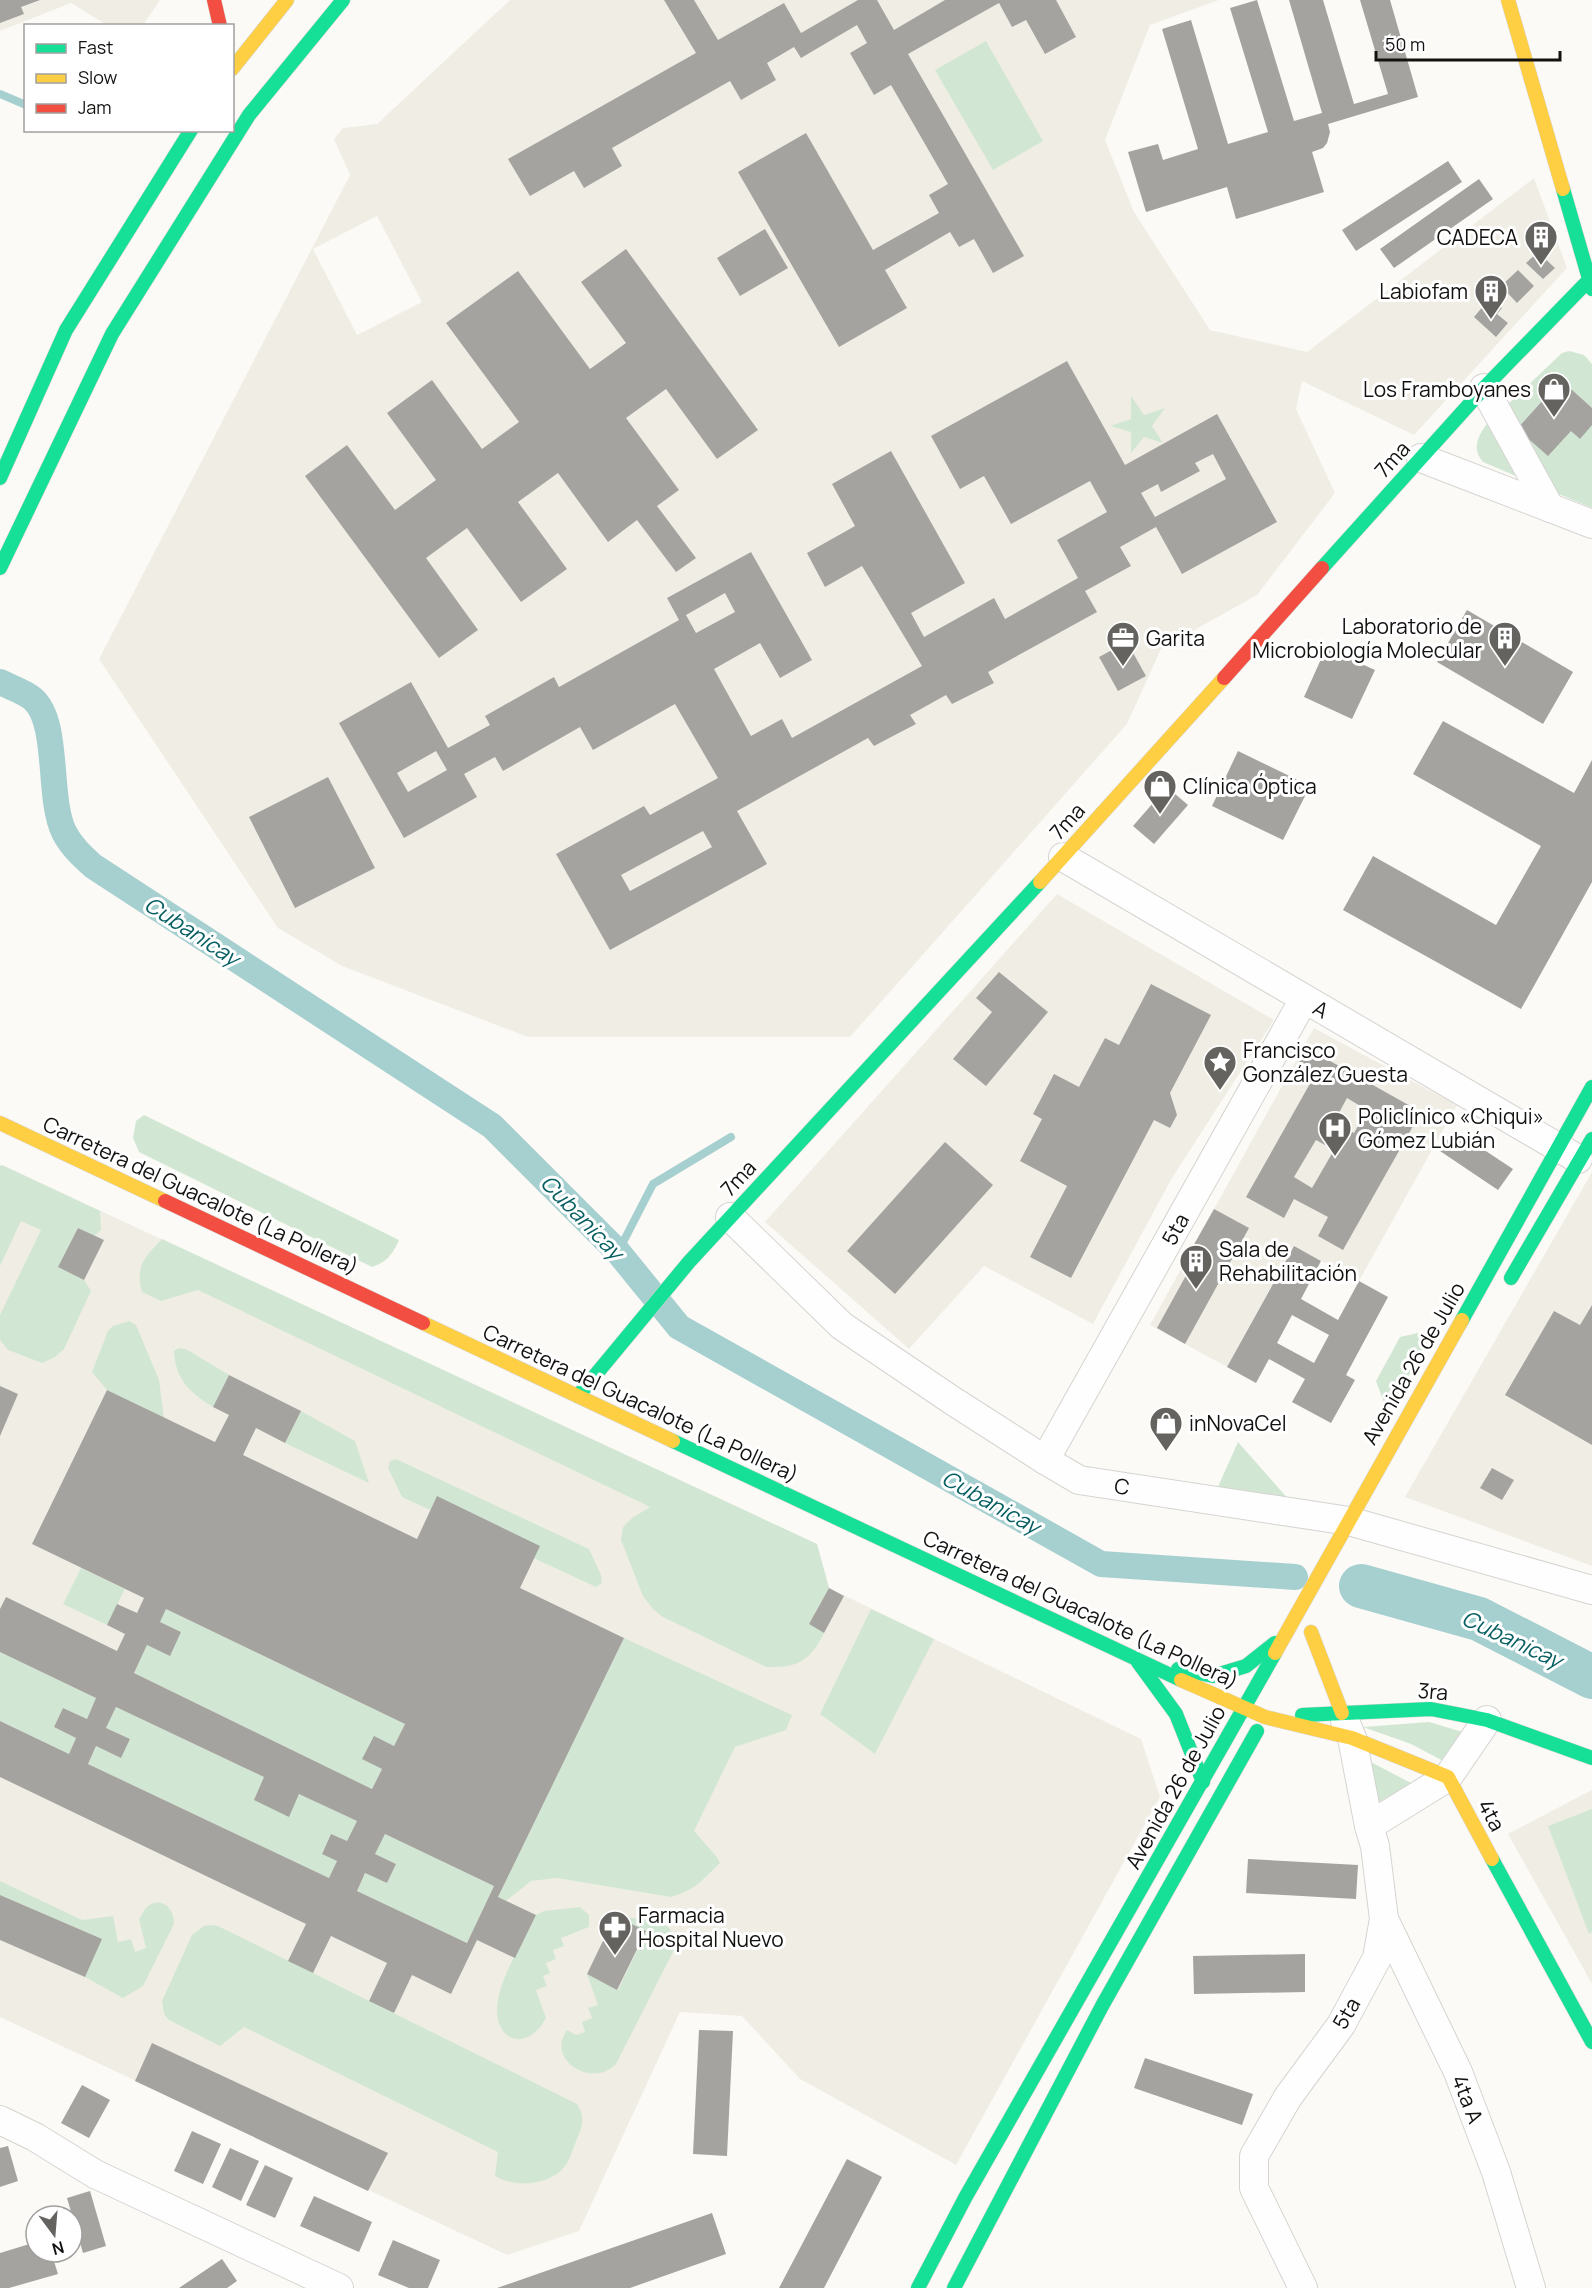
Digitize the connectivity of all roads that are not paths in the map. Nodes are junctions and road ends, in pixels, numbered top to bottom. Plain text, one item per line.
1 (214, 0) edge
2 (287, 0) edge
3 (343, 0) edge
4 (1508, 0) edge
5 (220, 24) edge
6 (234, 66) edge
7 (190, 132) edge
8 (1591, 282) edge
9 (1484, 388) junction
10 (1421, 458) junction
11 (0, 478) edge
12 (1550, 508) junction
13 (1592, 524) edge
14 (0, 568) edge
15 (1063, 857) junction
16 (1304, 999) junction
17 (1592, 1088) edge
18 (0, 1124) edge
19 (1577, 1149) edge
20 (730, 1217) junction
21 (1504, 1290) dead end
22 (578, 1396) junction
23 (1045, 1460) junction
24 (1357, 1529) junction
25 (1592, 1590) edge
26 (1284, 1636) junction
27 (1300, 1651) dead end
28 (1137, 1660) junction
29 (1244, 1708) junction
30 (1267, 1713) junction
31 (1487, 1720) junction
32 (1347, 1726) junction
33 (1592, 1758) edge
34 (1448, 1777) junction
35 (1203, 1782) junction
36 (1369, 1826) junction
37 (1384, 1919) junction
38 (1592, 2042) edge
39 (0, 2120) edge
40 (339, 2288) edge
41 (918, 2288) edge
42 (954, 2288) edge
43 (1304, 2288) edge
44 (1531, 2288) edge

1 - 5 main road
2 - 6 main road
3 - 14 main road
4 - 8 main road
7 - 11 main road
8 - 9 main road, 7ma
9 - 10 main road, 7ma
9 - 12 street
10 - 12 street
10 - 15 main road, 7ma
12 - 13 street
15 - 16 street, A
15 - 20 main road, 7ma
16 - 19 street, A
16 - 23 street, 5ta
17 - 19 main road, Avenida 26 de Julio
18 - 22 main road, Carretera del Guacalote (La Pollera)
19 - 21 main road, Avenida 26 de Julio
19 - 24 main road, Avenida 26 de Julio
20 - 22 main road, 7ma
20 - 23 street, C
22 - 28 main road, Carretera del Guacalote (La Pollera)
23 - 24 street, C
24 - 25 street, C
24 - 26 main road, Avenida 26 de Julio
26 - 28 main road
26 - 29 main road, Avenida 26 de Julio
27 - 32 main road
28 - 29 main road, Carretera del Guacalote (La Pollera)
28 - 35 main road
29 - 30 main road, Carretera del Guacalote (La Pollera)
29 - 35 main road, Avenida 26 de Julio
30 - 32 main road
30 - 32 main road, 3ra
30 - 42 main road, Avenida 26 de Julio
31 - 32 main road, 3ra
31 - 33 main road, 3ra
31 - 34 street
32 - 34 main road
32 - 36 street, 5ta
34 - 36 street
34 - 38 main road, 4ta
35 - 41 main road, Avenida 26 de Julio
36 - 37 street, 5ta
37 - 43 street, 5ta
37 - 44 street, 4ta A
39 - 40 street

